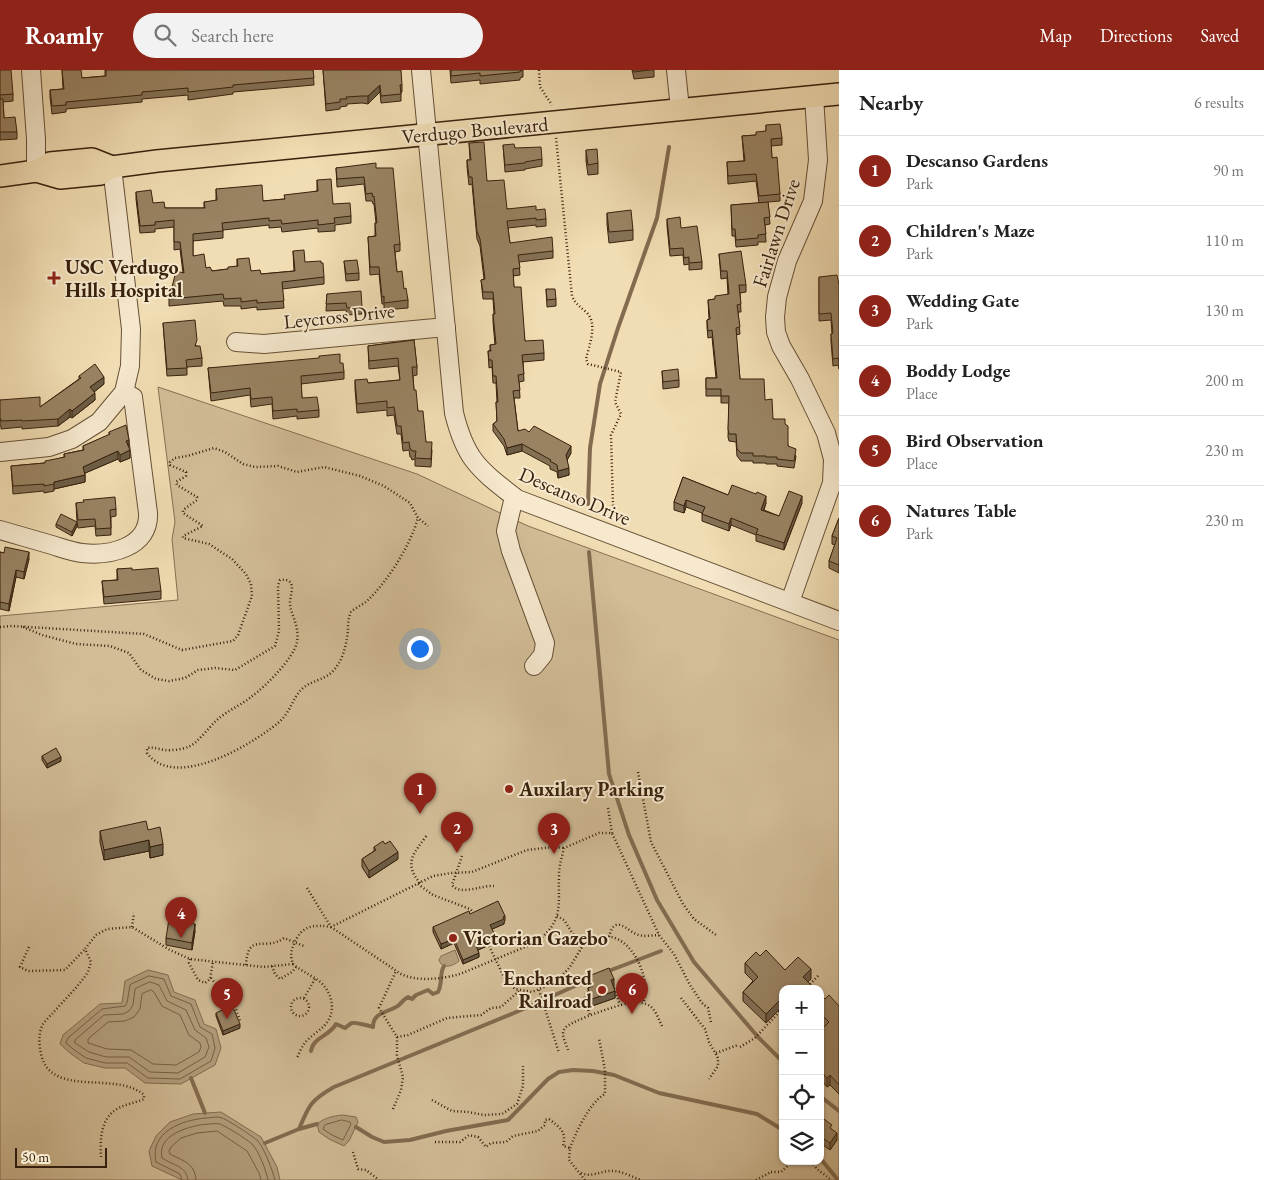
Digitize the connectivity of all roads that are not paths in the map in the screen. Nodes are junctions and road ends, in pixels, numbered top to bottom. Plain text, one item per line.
1 (31, 70) edge
2 (422, 70) edge
3 (676, 70) edge
4 (839, 94) edge
5 (814, 96) junction
6 (680, 109) junction
7 (427, 134) junction
8 (112, 167) junction
9 (36, 172) junction
10 (0, 176) edge
11 (446, 326) junction
12 (236, 342) dead end
13 (124, 392) junction
14 (0, 452) edge
15 (514, 497) junction
16 (0, 530) edge
17 (790, 602) junction
18 (839, 621) edge
19 (534, 666) dead end

1 - 9 street
2 - 7 street, Descanso Drive
3 - 6 street
4 - 5 main road, Verdugo Boulevard
5 - 6 main road, Verdugo Boulevard
5 - 17 street, Fairlawn Drive
6 - 7 main road, Verdugo Boulevard
7 - 8 main road, Verdugo Boulevard
7 - 11 street, Descanso Drive
8 - 9 main road, Verdugo Boulevard
8 - 13 street
9 - 10 main road, Verdugo Boulevard
11 - 12 street, Leycross Drive
11 - 15 street, Descanso Drive
13 - 14 street
13 - 16 street
15 - 17 street, Descanso Drive
15 - 19 street
17 - 18 street, Descanso Drive

